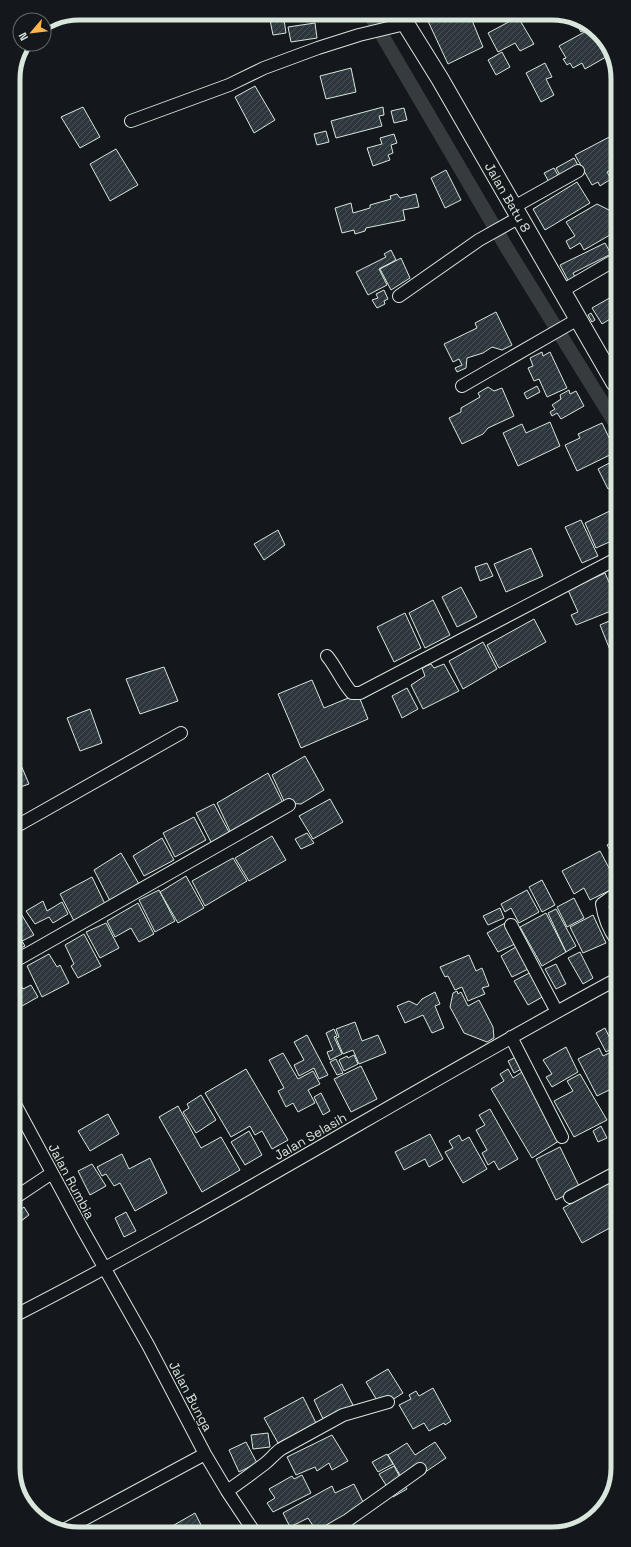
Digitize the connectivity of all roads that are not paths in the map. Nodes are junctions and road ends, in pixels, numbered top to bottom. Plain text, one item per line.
1 (399, 20) edge
2 (403, 20) edge
3 (131, 121) dead end
4 (578, 171) dead end
5 (514, 216) junction
6 (611, 262) edge
7 (562, 291) junction
8 (399, 296) dead end
9 (571, 323) junction
10 (611, 378) edge
11 (462, 386) dead end
12 (611, 562) edge
13 (327, 656) dead end
14 (181, 733) dead end
15 (289, 805) dead end
16 (20, 824) edge
17 (611, 897) edge
18 (511, 925) dead end
19 (611, 933) edge
20 (20, 958) edge
21 (611, 982) edge
22 (556, 1012) junction
23 (511, 1037) junction
24 (20, 1113) edge
25 (562, 1137) dead end
26 (52, 1173) junction
27 (611, 1175) edge
28 (20, 1194) edge
29 (570, 1197) dead end
30 (106, 1269) junction
31 (20, 1313) edge
32 (388, 1402) dead end
33 (205, 1454) junction
34 (420, 1469) dead end
35 (227, 1491) junction
36 (71, 1526) edge
37 (251, 1527) edge
38 (336, 1527) edge

1 - 3 street
2 - 5 street, Jalan Batu 8
4 - 5 street
5 - 7 street, Jalan Batu 8
5 - 8 street
6 - 7 street
7 - 9 street, Jalan Batu 8
9 - 10 street, Jalan Batu 8
9 - 11 street
12 - 13 street
14 - 16 street
15 - 20 street
17 - 19 street
18 - 22 street
21 - 22 street, Jalan Selasih
22 - 23 street, Jalan Selasih
23 - 25 street
23 - 30 street, Jalan Selasih
24 - 26 street, Jalan Rumbia
26 - 28 street
26 - 30 street, Jalan Rumbia
27 - 29 street
30 - 31 street, Jalan Selasih
30 - 33 street, Jalan Bunga
32 - 35 street
33 - 35 street, Jalan Bunga
33 - 36 street
34 - 38 street
35 - 37 street, Jalan Bunga

